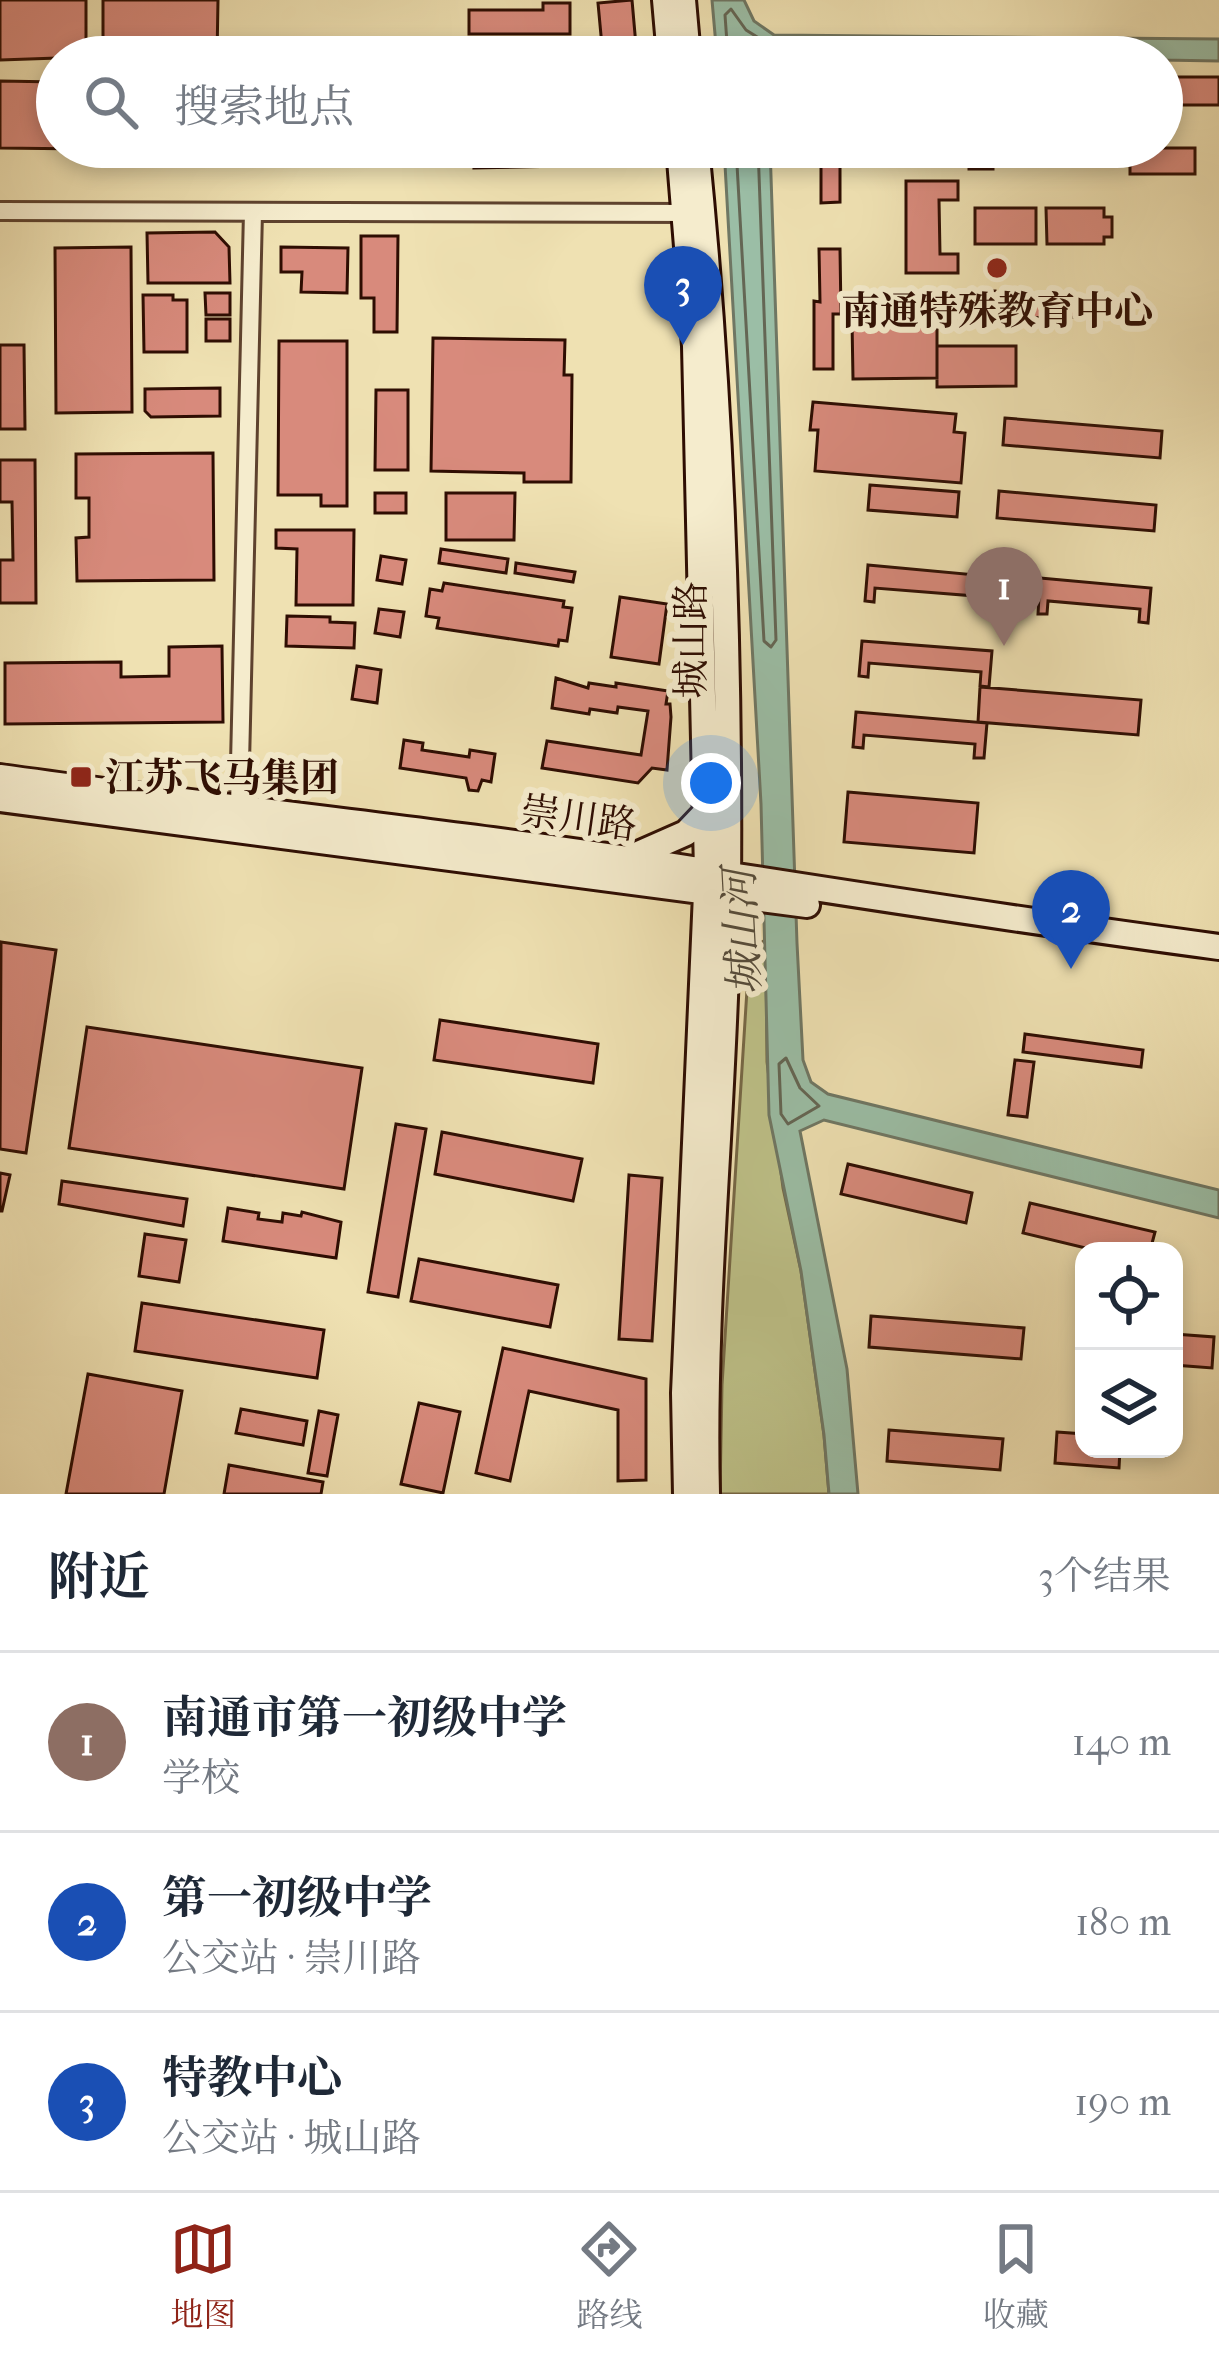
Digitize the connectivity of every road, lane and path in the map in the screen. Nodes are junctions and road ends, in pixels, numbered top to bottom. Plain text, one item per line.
1 (665, 0) edge
2 (683, 0) edge
3 (668, 36) edge
4 (686, 36) edge
5 (684, 168) edge
6 (695, 168) edge
7 (0, 211) edge
8 (253, 212) junction
9 (694, 213) junction
10 (0, 778) edge
11 (0, 799) edge
12 (239, 806) junction
13 (706, 812) junction
14 (625, 860) junction
15 (727, 885) junction
16 (811, 898) junction
17 (1219, 947) edge
18 (1219, 962) edge
19 (686, 1494) edge
20 (707, 1494) edge

1 - 3 main road
2 - 4 main road
5 - 9 main road, 城山路
6 - 9 main road, 城山路
7 - 8 street
8 - 9 street
8 - 12 street
9 - 13 main road, 城山路
9 - 15 main road, 城山路
10 - 12 main road, 崇川路
11 - 15 main road, 崇川路
12 - 14 main road, 崇川路
13 - 14 main road
13 - 15 main road, 城山路
14 - 15 main road, 崇川路
15 - 16 main road, 崇川路
15 - 19 main road, 城山路
15 - 20 main road, 城山路
16 - 17 main road, 崇川路
16 - 18 main road, 崇川路

